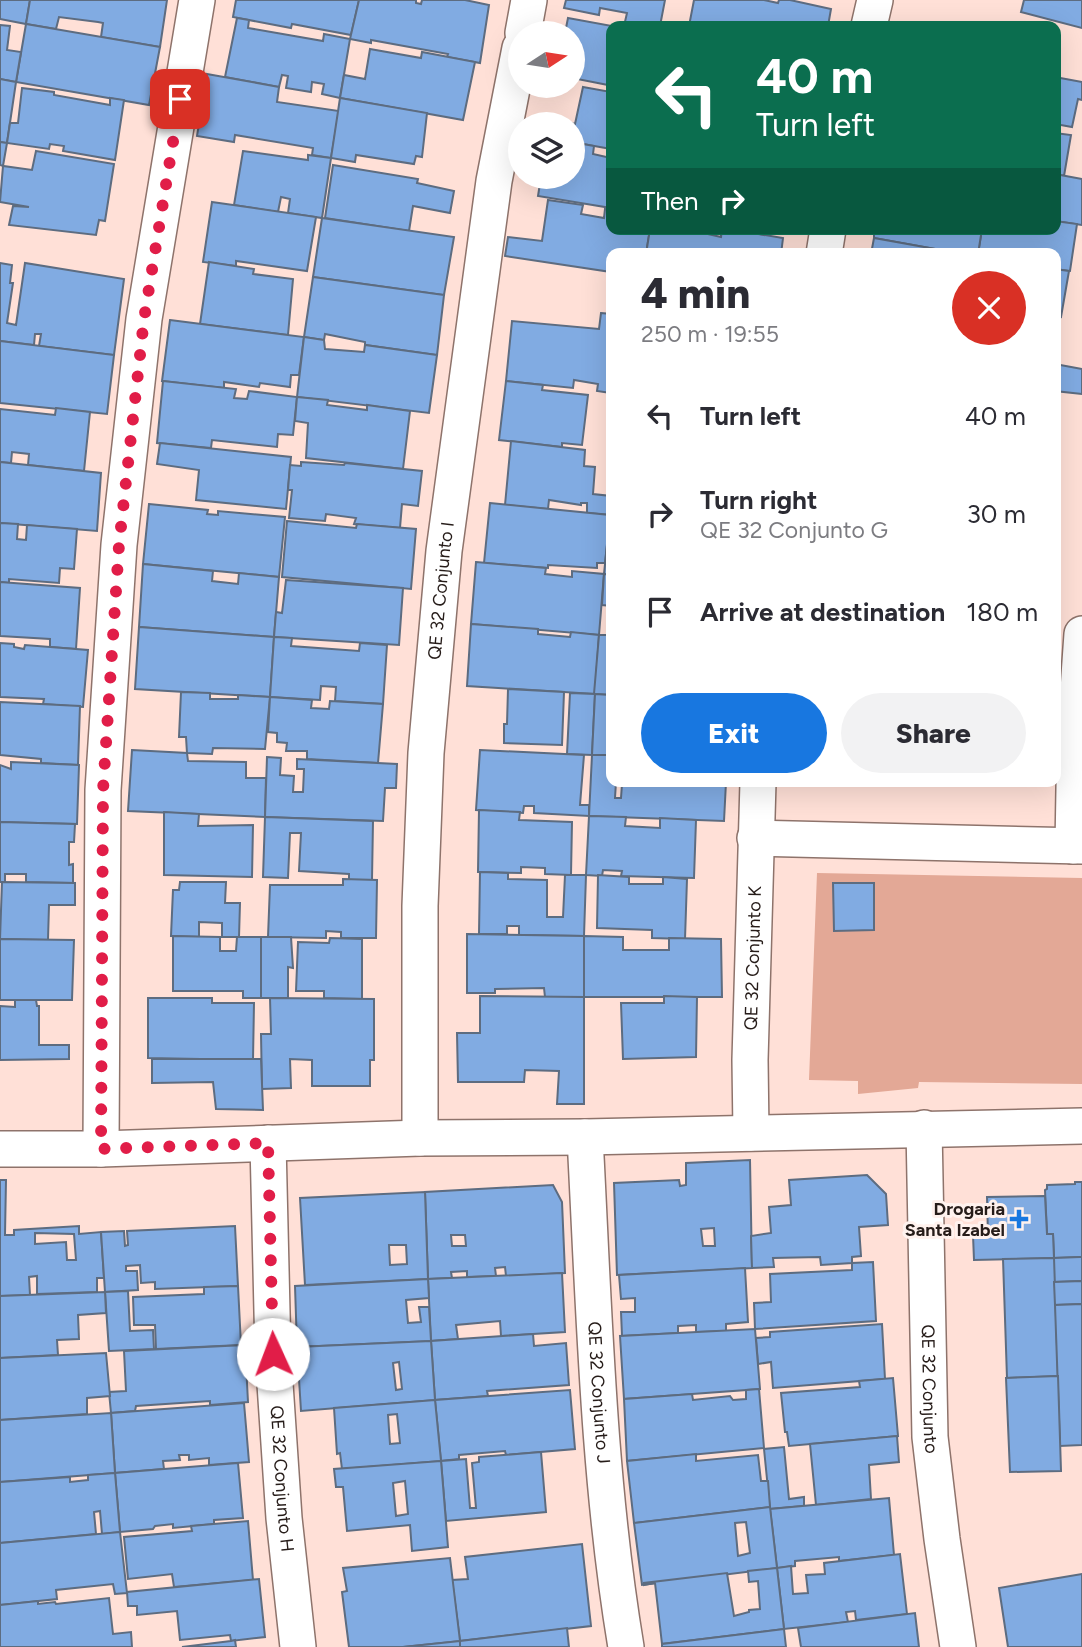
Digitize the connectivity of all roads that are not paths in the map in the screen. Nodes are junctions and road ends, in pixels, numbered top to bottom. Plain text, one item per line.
1 (197, 0) edge
2 (529, 0) edge
3 (875, 0) edge
4 (525, 21) edge
5 (870, 21) edge
6 (510, 98) edge
7 (1082, 634) edge
8 (758, 787) edge
9 (755, 838) junction
10 (1077, 846) edge
11 (1082, 1126) edge
12 (924, 1128) junction
13 (751, 1133) junction
14 (585, 1137) junction
15 (420, 1138) junction
16 (268, 1143) junction
17 (0, 1149) edge
18 (101, 1149) junction
19 (298, 1647) edge
20 (626, 1647) edge
21 (958, 1647) edge

1 - 18 street
2 - 4 street
3 - 5 street
6 - 15 street, QE 32 Conjunto I
7 - 10 street
8 - 9 street, QE 32 Conjunto K
9 - 10 street
9 - 13 street, QE 32 Conjunto K
11 - 12 street
12 - 13 street
12 - 21 street, QE 32 Conjunto
13 - 14 street
14 - 15 street
14 - 20 street, QE 32 Conjunto J
15 - 16 street
16 - 18 street
16 - 19 street, QE 32 Conjunto H
17 - 18 street

